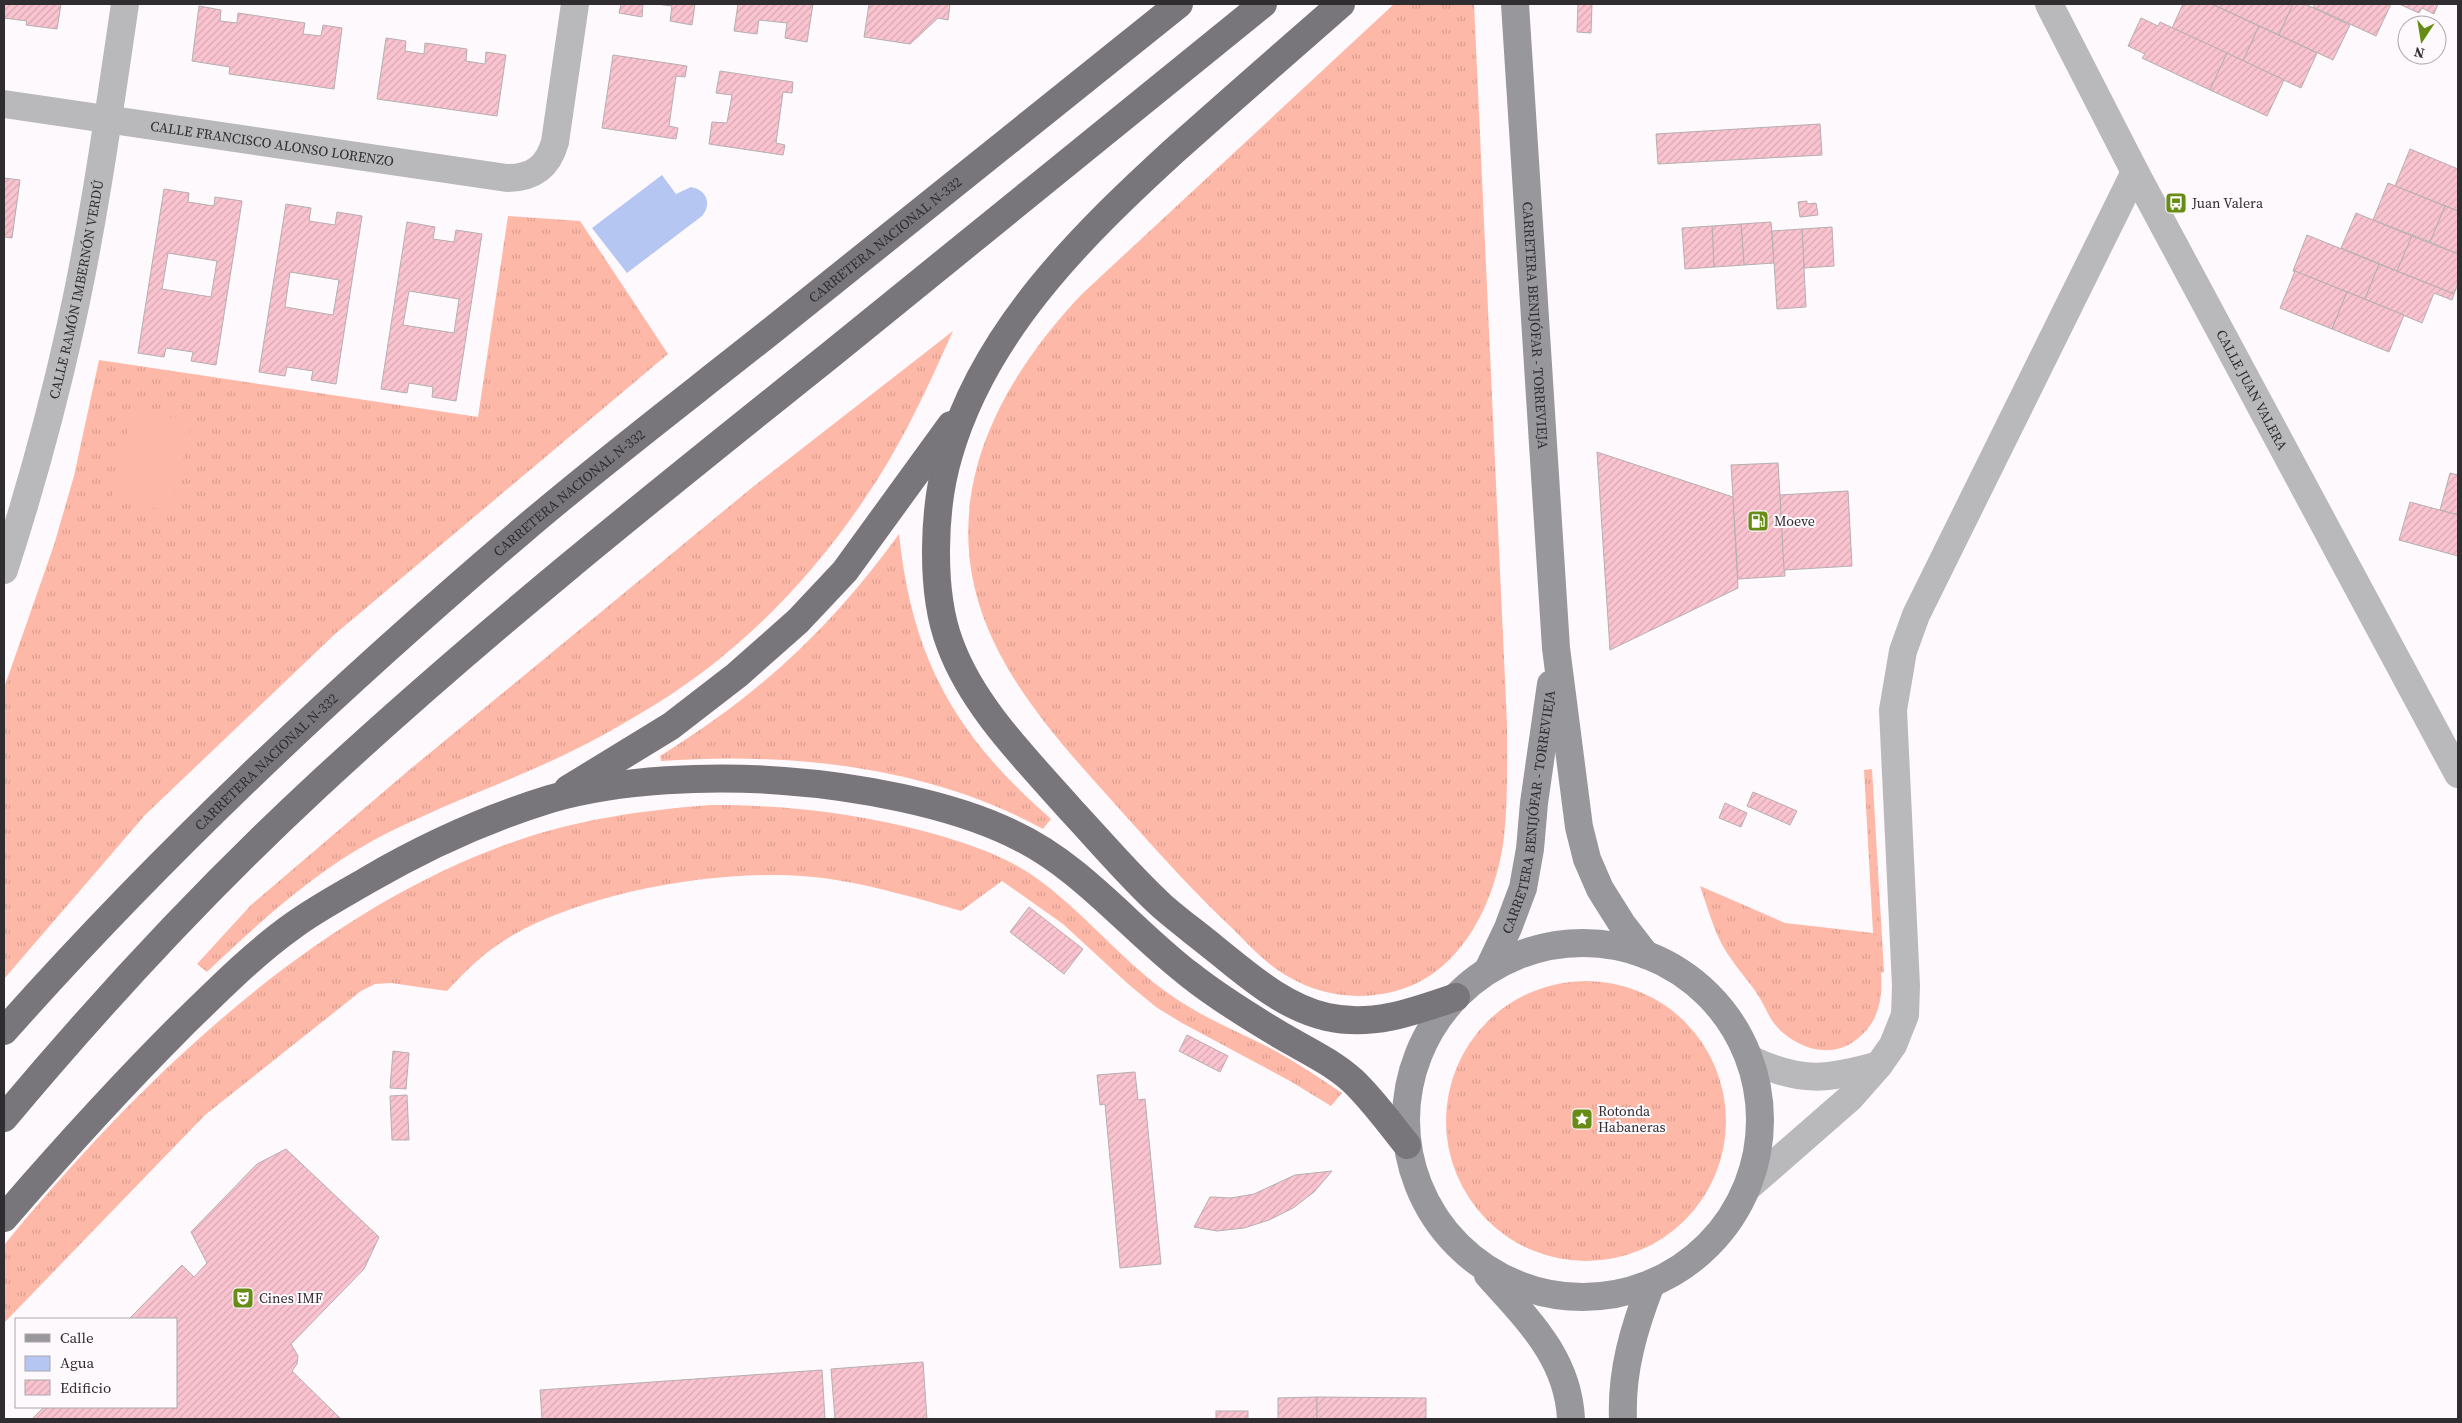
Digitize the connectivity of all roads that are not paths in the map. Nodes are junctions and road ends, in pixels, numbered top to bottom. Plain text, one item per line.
1 (125, 4) edge
2 (575, 4) edge
3 (1179, 4) edge
4 (1263, 4) edge
5 (1341, 4) edge
6 (1515, 4) edge
7 (2049, 4) edge
8 (4, 104) edge
9 (108, 120) junction
10 (2135, 172) junction
11 (965, 405) junction
12 (4, 570) edge
13 (1556, 648) junction
14 (2458, 774) edge
15 (554, 798) junction
16 (1646, 955) junction
17 (1488, 970) junction
18 (1456, 997) junction
19 (4, 1031) edge
20 (1750, 1058) junction
21 (1879, 1065) junction
22 (4, 1118) edge
23 (1407, 1145) junction
24 (1748, 1187) junction
25 (4, 1218) edge
26 (1476, 1261) junction
27 (1651, 1284) junction
28 (1571, 1419) edge
29 (1624, 1419) edge

1 - 9 street, CALLE RAMÓN IMBERNÓN VERDÚ
2 - 9 street, CALLE FRANCISCO ALONSO LORENZO
3 - 19 highway, CARRETERA NACIONAL N-332
4 - 22 highway
5 - 11 highway
6 - 13 main road, CARRETERA BENIJÓFAR - TORREVIEJA
7 - 10 street, CALLE JUAN VALERA
8 - 9 street, CALLE FRANCISCO ALONSO LORENZO
9 - 12 street, CALLE RAMÓN IMBERNÓN VERDÚ
10 - 14 street, CALLE JUAN VALERA
10 - 21 street
11 - 15 highway
11 - 18 highway
13 - 16 main road, CARRETERA BENIJÓFAR - TORREVIEJA
13 - 17 main road, CARRETERA BENIJÓFAR - TORREVIEJA
15 - 23 highway
15 - 25 highway
16 - 17 main road
16 - 20 main road
17 - 18 main road
18 - 23 main road
20 - 21 street
20 - 24 main road
21 - 24 street
23 - 26 main road
24 - 27 main road
26 - 27 main road
26 - 28 main road
27 - 29 main road

